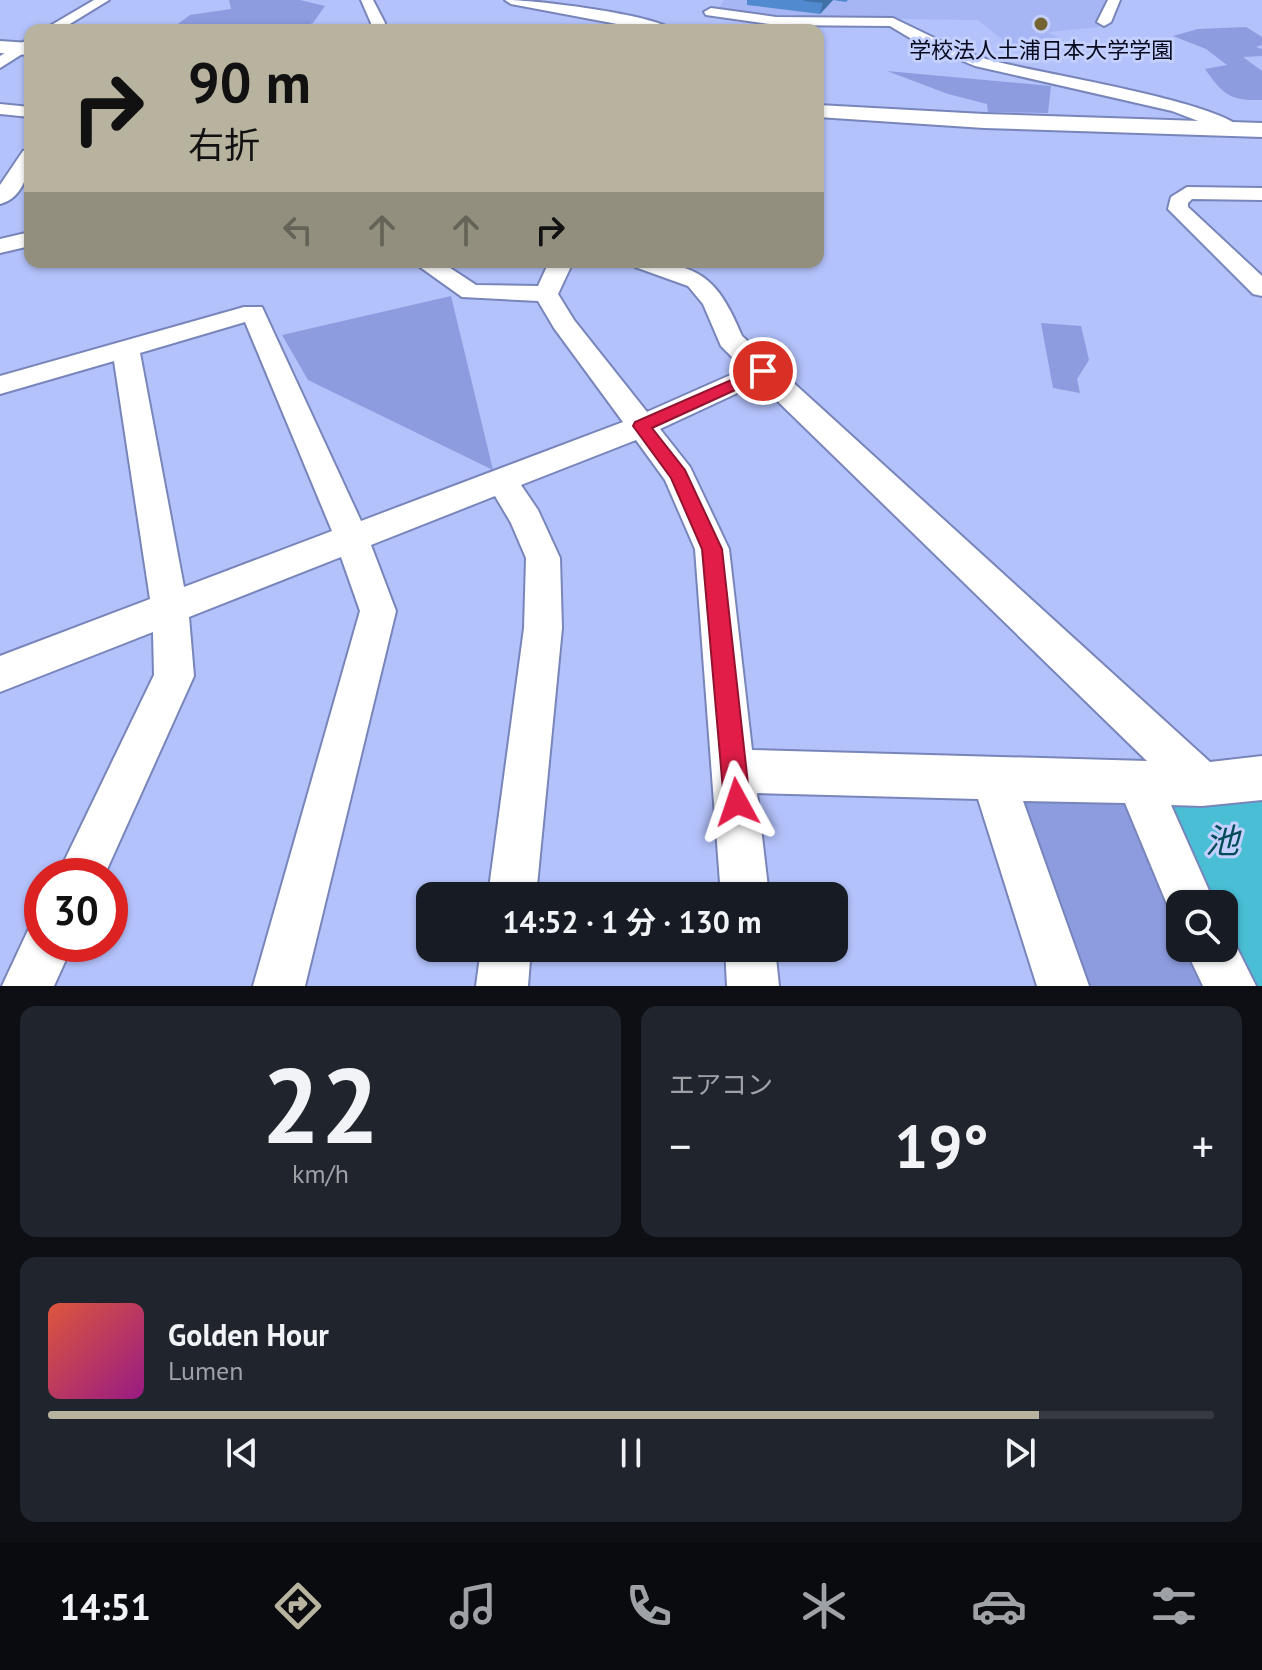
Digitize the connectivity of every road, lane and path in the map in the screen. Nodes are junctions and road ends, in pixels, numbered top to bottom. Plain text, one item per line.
1 (103, 0) edge
2 (367, 0) edge
3 (511, 0) edge
4 (1114, 0) edge
5 (710, 11) edge
6 (634, 22) junction
7 (1104, 22) dead end
8 (61, 24) edge
9 (378, 24) edge
10 (629, 24) edge
11 (642, 24) edge
12 (20, 47) edge
13 (0, 63) edge
14 (0, 109) edge
15 (24, 111) edge
16 (824, 111) edge
17 (1235, 130) junction
18 (1262, 130) edge
19 (24, 166) edge
20 (1261, 195) edge
21 (0, 198) edge
22 (0, 226) edge
23 (24, 238) edge
24 (24, 241) edge
25 (0, 246) edge
26 (434, 268) edge
27 (558, 268) edge
28 (660, 268) edge
29 (1262, 289) edge
30 (546, 294) junction
31 (126, 350) junction
32 (763, 371) junction
33 (0, 385) edge
34 (641, 426) junction
35 (502, 481) junction
36 (352, 538) junction
37 (170, 609) junction
38 (0, 674) edge
39 (734, 771) junction
40 (993, 778) junction
41 (1262, 778) edge
42 (1138, 782) junction
43 (1202, 784) junction
44 (88, 858) edge
45 (514, 882) edge
46 (744, 882) edge
47 (1185, 890) edge
48 (39, 962) edge
49 (505, 962) edge
50 (751, 962) edge
51 (1217, 962) edge
52 (28, 986) edge
53 (279, 986) edge
54 (502, 986) edge
55 (753, 986) edge
56 (1063, 986) edge
57 (1230, 986) edge

1 - 8 street
2 - 9 street
3 - 6 street
4 - 7 street
5 - 17 street
6 - 10 street
6 - 11 street
12 - 13 street
14 - 15 street
16 - 17 street
17 - 18 street
19 - 21 street
20 - 29 street
22 - 23 street
24 - 25 street
26 - 30 street
27 - 30 street
28 - 32 street
30 - 34 street
31 - 33 street
31 - 36 street
31 - 37 street
32 - 34 street
32 - 43 street
34 - 35 street
34 - 39 street
35 - 36 street
35 - 45 street
36 - 37 street
36 - 53 street
37 - 38 street
37 - 44 street
39 - 40 street
39 - 46 street
40 - 42 street
40 - 56 street
41 - 43 street
42 - 43 street
42 - 47 street
48 - 52 street
49 - 54 street
50 - 55 street
51 - 57 street

